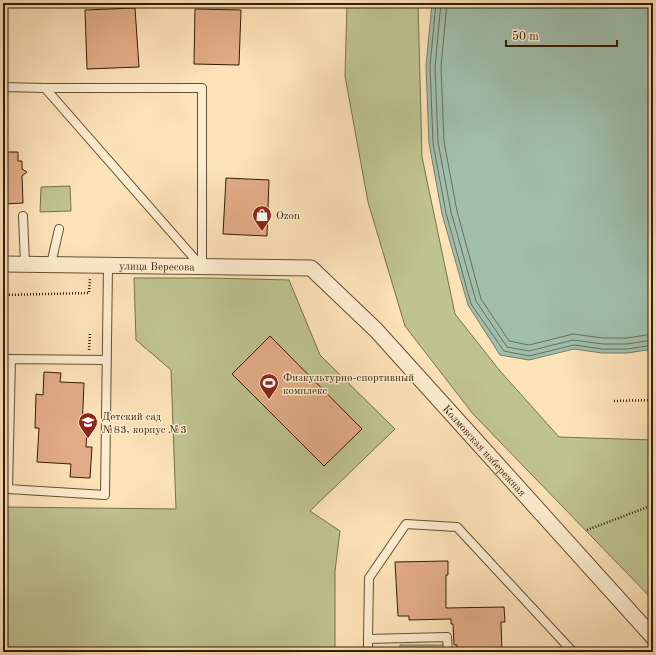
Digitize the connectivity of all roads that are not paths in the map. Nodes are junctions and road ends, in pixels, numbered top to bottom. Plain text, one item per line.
1 (3, 87) edge
2 (45, 88) junction
3 (23, 216) dead end
4 (59, 229) dead end
5 (3, 264) edge
6 (25, 264) junction
7 (51, 264) junction
8 (108, 265) junction
9 (202, 266) junction
10 (311, 268) joint
11 (7, 359) edge
12 (106, 360) junction
13 (653, 637) edge
14 (368, 639) junction
15 (368, 652) edge
16 (448, 652) edge
17 (573, 652) edge

1 - 2 lane
2 - 9 lane
2 - 9 lane
3 - 6 lane
4 - 7 lane
5 - 6 street, улица Вересова
6 - 7 street, улица Вересова
7 - 8 street, улица Вересова
8 - 9 street, улица Вересова
8 - 12 lane
9 - 10 street, улица Вересова
10 - 13 street, Колмовская набережная
11 - 12 lane
11 - 12 lane
14 - 15 lane
14 - 16 lane
14 - 17 lane

